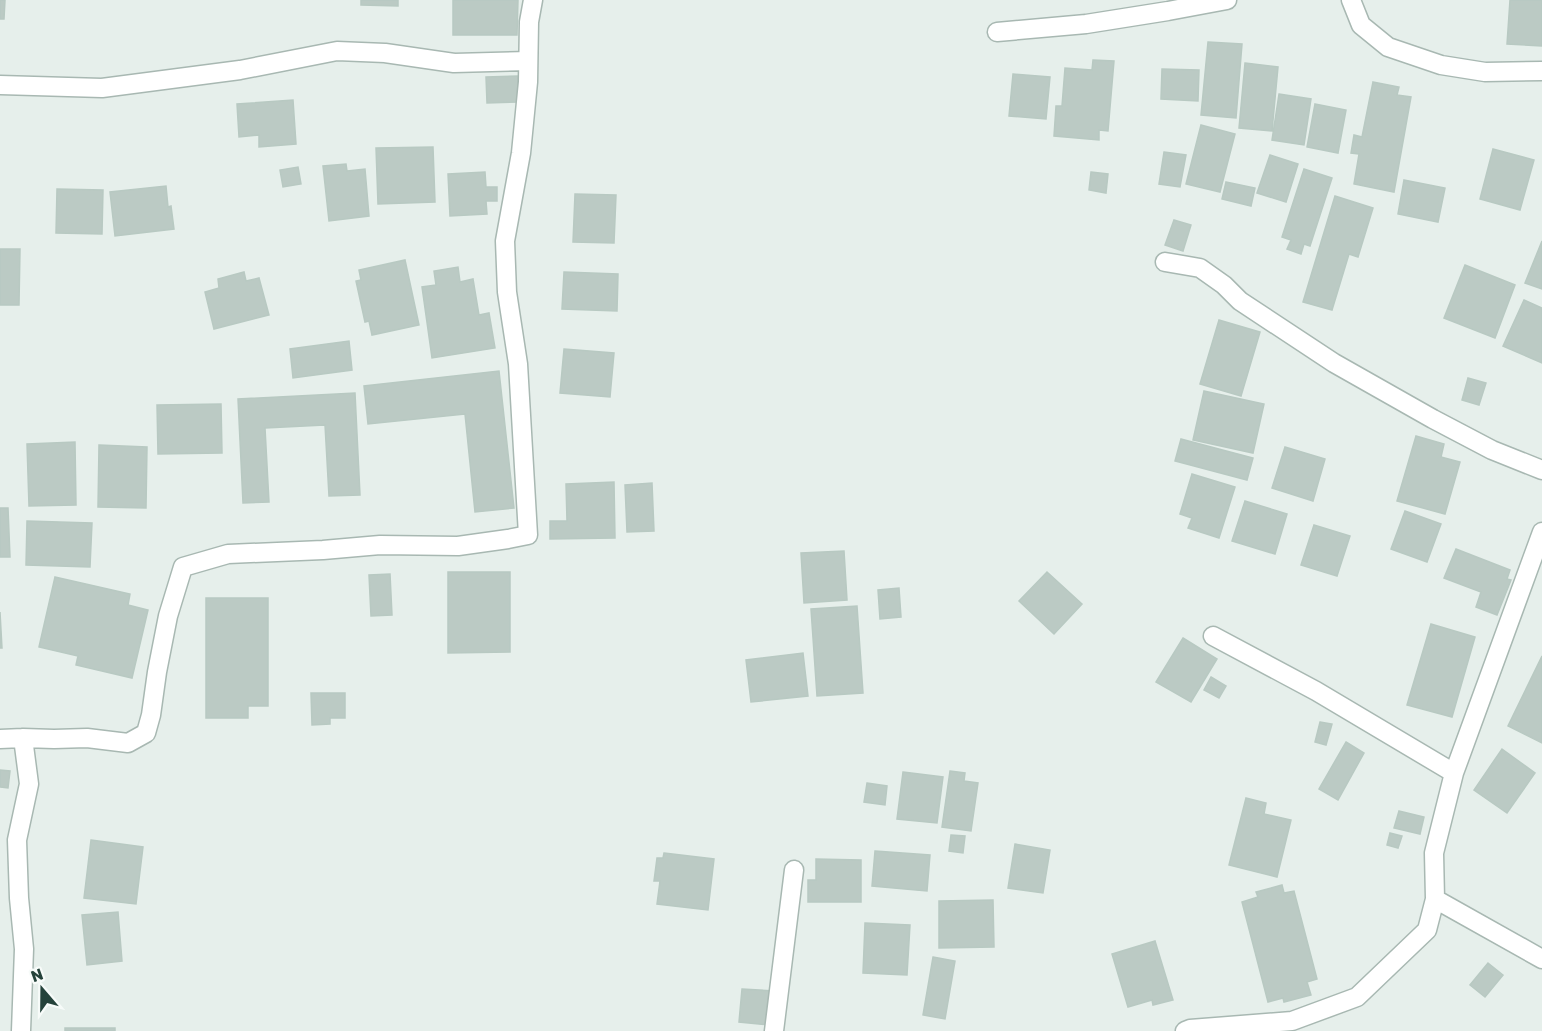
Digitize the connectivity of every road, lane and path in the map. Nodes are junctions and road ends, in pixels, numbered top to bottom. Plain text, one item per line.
1 (533, 0) edge
2 (1227, 0) edge
3 (1351, 0) edge
4 (997, 32) dead end
5 (528, 61) junction
6 (1542, 71) edge
7 (0, 85) edge
8 (1165, 262) dead end
9 (1542, 470) edge
10 (1542, 532) edge
11 (1213, 636) dead end
12 (23, 738) junction
13 (0, 739) edge
14 (1454, 773) junction
15 (794, 870) dead end
16 (1435, 899) junction
17 (1542, 960) edge
18 (21, 1031) edge
19 (774, 1031) edge
20 (1185, 1031) edge

1 - 5 street
2 - 4 street
3 - 6 street
5 - 7 street
5 - 12 street
8 - 9 street
10 - 14 street
11 - 14 street
12 - 13 street
12 - 18 street
14 - 16 street
15 - 19 street
16 - 17 street
16 - 20 street

